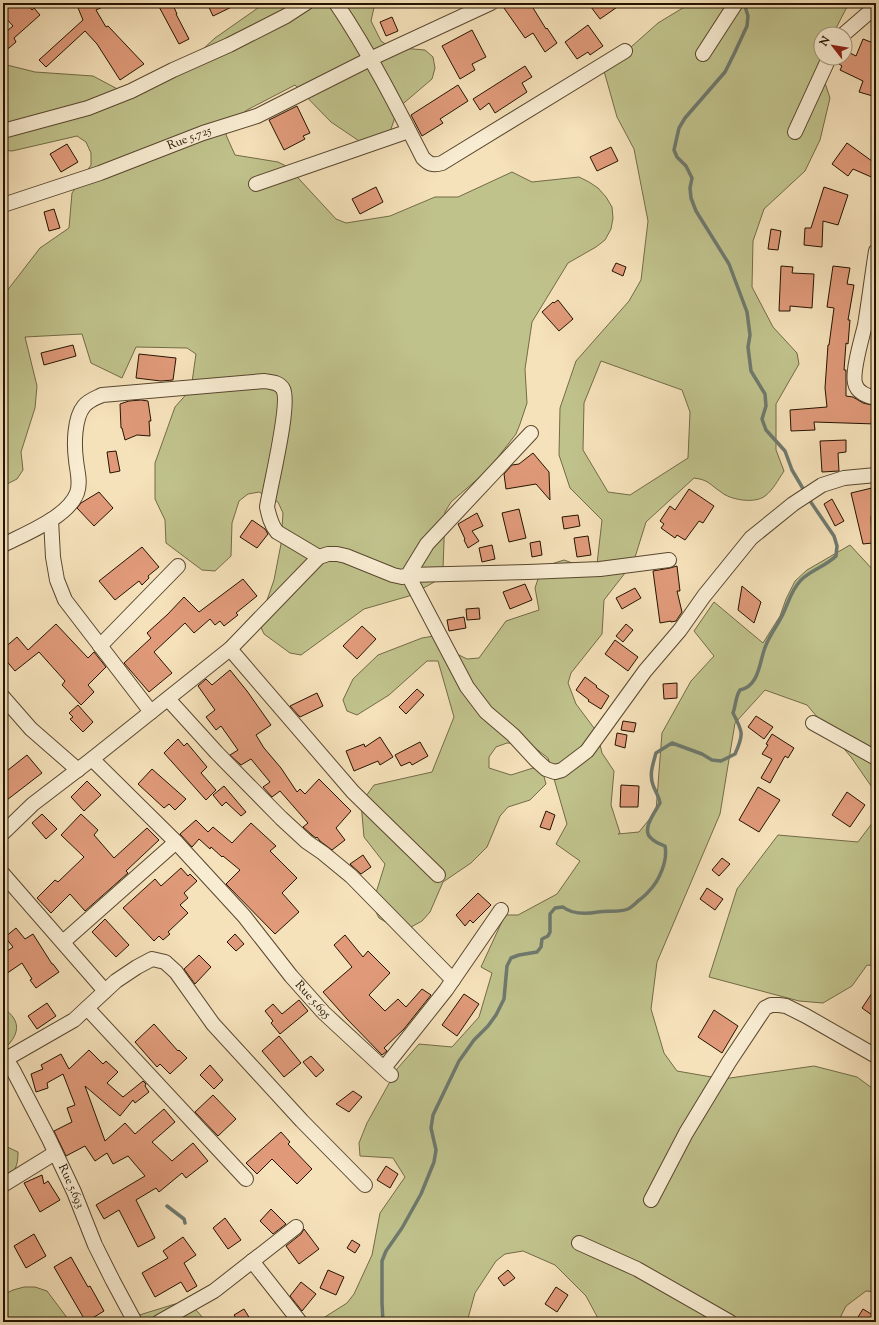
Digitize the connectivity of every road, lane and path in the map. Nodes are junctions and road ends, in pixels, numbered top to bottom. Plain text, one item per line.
1 (306, 3) edge
2 (336, 3) edge
3 (491, 3) edge
4 (736, 3) edge
5 (874, 7) edge
6 (853, 26) edge
7 (625, 50) dead end
8 (703, 54) dead end
9 (370, 59) junction
10 (825, 66) edge
11 (3, 131) edge
12 (409, 131) junction
13 (796, 132) dead end
14 (256, 184) dead end
15 (3, 205) edge
16 (876, 252) edge
17 (876, 398) edge
18 (531, 433) dead end
19 (876, 475) edge
20 (51, 520) junction
21 (3, 545) edge
22 (319, 557) junction
23 (669, 560) dead end
24 (178, 566) dead end
25 (408, 574) junction
26 (100, 646) junction
27 (230, 649) junction
28 (3, 697) edge
29 (168, 699) junction
30 (151, 712) junction
31 (814, 723) dead end
32 (876, 758) edge
33 (92, 759) junction
34 (78, 770) junction
35 (3, 833) edge
36 (176, 842) junction
37 (3, 874) edge
38 (438, 875) dead end
39 (501, 910) dead end
40 (63, 942) junction
41 (453, 980) junction
42 (105, 991) junction
43 (87, 1008) junction
44 (876, 1056) edge
45 (5, 1057) edge
46 (55, 1153) junction
47 (246, 1179) dead end
48 (3, 1185) edge
49 (365, 1186) dead end
50 (651, 1200) dead end
51 (296, 1227) dead end
52 (579, 1243) dead end
53 (252, 1261) junction
54 (135, 1322) edge
55 (159, 1322) edge
56 (300, 1322) edge
57 (730, 1322) edge

1 - 11 street
2 - 9 street
3 - 9 street, Rue 5.725
4 - 8 street
5 - 6 street
7 - 12 street
9 - 12 street
9 - 15 street, Rue 5.725
10 - 13 street
12 - 14 street
16 - 17 street
18 - 25 street
19 - 25 street
20 - 21 street
20 - 22 street
20 - 26 street
22 - 25 street
22 - 27 street
23 - 25 street
24 - 26 street
26 - 30 street
27 - 29 street
27 - 38 street
28 - 34 street
29 - 30 street
29 - 41 street
30 - 33 street
31 - 32 street
33 - 34 street
33 - 36 street, Rue 5.695
34 - 35 street
36 - 40 street
36 - 41 street, Rue 5.695
37 - 40 street
39 - 41 street
40 - 42 street
42 - 43 street
42 - 49 street
43 - 45 street
43 - 47 street
44 - 50 street
45 - 46 street, Rue 5.693
46 - 48 street
46 - 54 street, Rue 5.693
51 - 53 street
52 - 57 street
53 - 55 street
53 - 56 street

